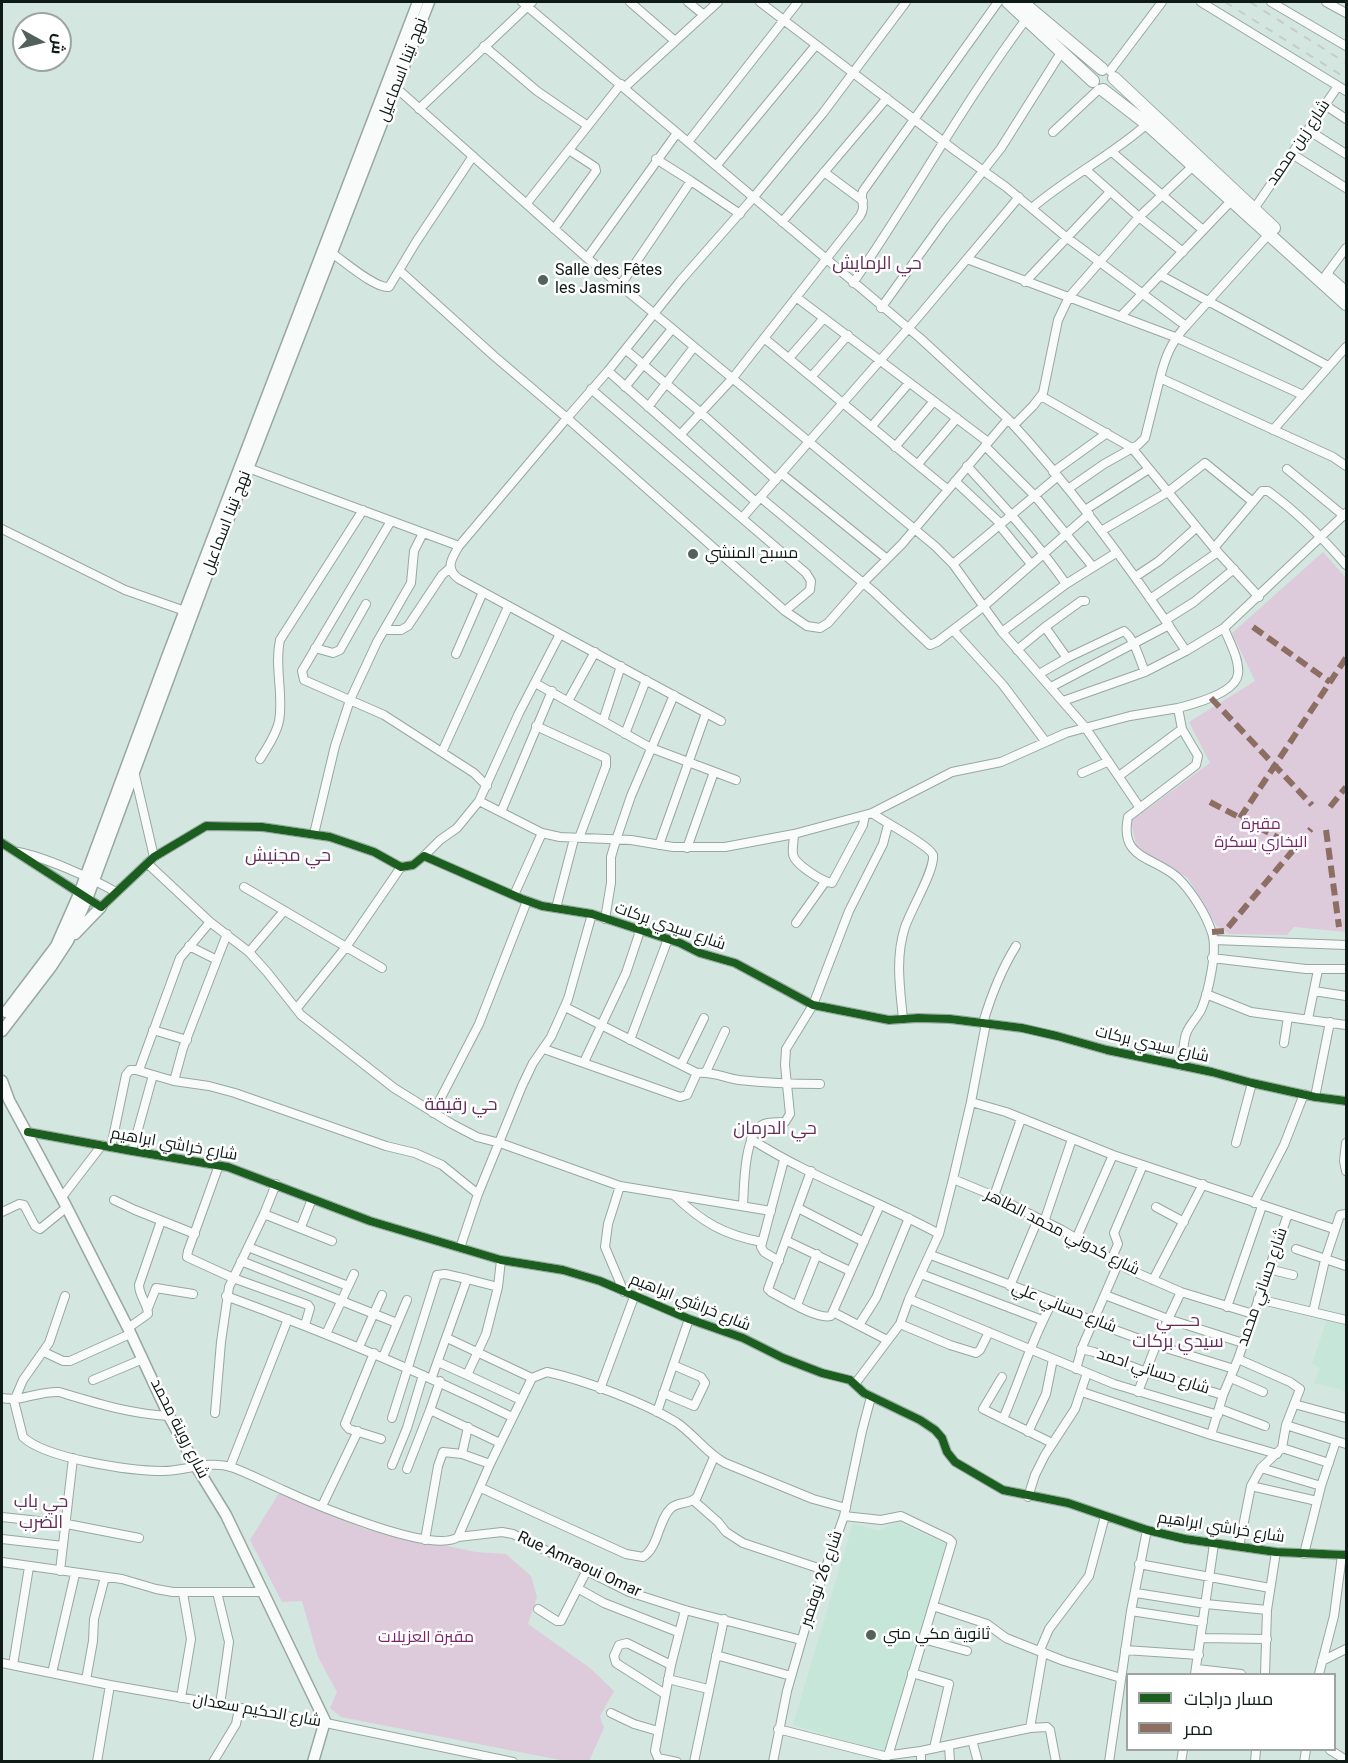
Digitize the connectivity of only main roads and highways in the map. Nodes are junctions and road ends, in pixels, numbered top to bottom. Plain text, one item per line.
1 (418, 2) edge
2 (429, 2) edge
3 (1008, 2) edge
4 (1022, 2) edge
5 (1109, 73) junction
6 (392, 84) junction
7 (1099, 86) junction
8 (328, 250) junction
9 (1347, 293) edge
10 (1347, 304) edge
11 (90, 879) junction
12 (83, 897) junction
13 (101, 907) road end
14 (68, 940) junction
15 (2, 1018) edge
16 (2, 1031) edge
17 (2, 1081) edge
18 (5, 1097) edge
19 (313, 1761) edge

1 - 6 main road, نهج تينا اسماعيل
2 - 6 main road, نهج تينا اسماعيل
3 - 7 main road
4 - 5 main road
5 - 7 main road
5 - 7 main road
5 - 9 main road
6 - 8 main road, نهج تينا اسماعيل
7 - 10 main road
8 - 11 main road, نهج تينا اسماعيل
8 - 11 main road, نهج تينا اسماعيل
11 - 12 main road, نهج تينا اسماعيل
12 - 14 main road, نهج تينا اسماعيل
12 - 15 main road, نهج تينا اسماعيل
13 - 14 main road
14 - 16 main road, نهج تينا اسماعيل
17 - 18 main road, شارع روينة محمد
18 - 19 main road, شارع روينة محمد

